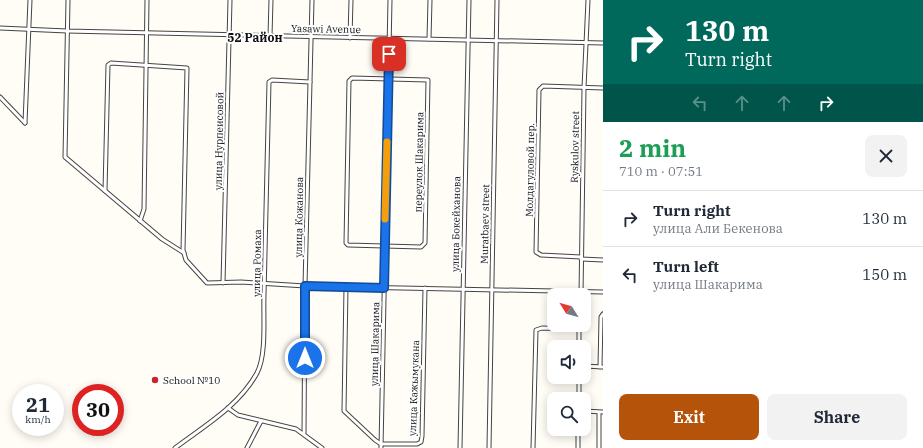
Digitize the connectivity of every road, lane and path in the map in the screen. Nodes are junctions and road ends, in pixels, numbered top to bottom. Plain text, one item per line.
1 (30, 0) edge
2 (68, 0) edge
3 (147, 0) edge
4 (230, 0) edge
5 (271, 0) edge
6 (312, 0) edge
7 (351, 0) edge
8 (390, 0) edge
9 (430, 0) edge
10 (469, 0) edge
11 (497, 0) edge
12 (588, 0) edge
13 (0, 28) edge
14 (29, 30) junction
15 (67, 31) junction
16 (147, 32) junction
17 (229, 35) junction
18 (270, 36) junction
19 (311, 37) junction
20 (350, 38) junction
21 (390, 38) junction
22 (429, 39) junction
23 (468, 40) junction
24 (496, 40) junction
25 (586, 42) junction
26 (603, 43) edge
27 (146, 66) junction
28 (388, 79) junction
29 (310, 82) junction
30 (584, 88) junction
31 (603, 88) edge
32 (0, 97) edge
33 (105, 190) junction
34 (140, 221) junction
35 (385, 246) junction
36 (184, 253) junction
37 (581, 258) junction
38 (603, 260) edge
39 (223, 283) junction
40 (264, 285) junction
41 (305, 286) junction
42 (346, 287) junction
43 (384, 288) junction
44 (425, 288) junction
45 (463, 288) junction
46 (581, 288) edge
47 (491, 290) junction
48 (547, 292) edge
49 (603, 292) edge
50 (591, 293) edge
51 (603, 314) edge
52 (547, 328) edge
53 (591, 366) edge
54 (601, 367) edge
55 (228, 408) junction
56 (591, 411) edge
57 (601, 412) edge
58 (261, 421) junction
59 (304, 433) junction
60 (578, 436) edge
61 (381, 444) junction
62 (175, 448) edge
63 (247, 448) edge
64 (322, 448) edge
65 (381, 448) edge
66 (460, 448) edge
67 (489, 448) edge
68 (533, 448) edge
69 (578, 448) edge
70 (599, 448) edge

1 - 14 street
2 - 15 street
3 - 16 street
4 - 17 street, улица Нурпеисовой
5 - 18 street
6 - 19 street, улица Кожанова
7 - 20 street
8 - 21 street, улица Шакарима
9 - 22 street
10 - 23 street, улица Бокейханова
11 - 24 street, Muratbaev street
12 - 25 street, Ryskulov street
13 - 14 street, Yasawi Avenue
14 - 15 street, Yasawi Avenue
14 - 32 street
15 - 16 street, Yasawi Avenue
15 - 33 street
16 - 17 street, Yasawi Avenue
16 - 27 street
17 - 18 street, Yasawi Avenue
17 - 39 street, улица Нурпеисовой
18 - 19 street, Yasawi Avenue
19 - 20 street, Yasawi Avenue
19 - 29 street, улица Кожанова
20 - 21 street, Yasawi Avenue
21 - 22 street, Yasawi Avenue
21 - 28 street, улица Шакарима
22 - 23 street, Yasawi Avenue
23 - 24 street, Yasawi Avenue
23 - 45 street, улица Бокейханова
24 - 25 street, Yasawi Avenue
24 - 47 street, Muratbaev street
25 - 26 street, Yasawi Avenue
25 - 30 street, Ryskulov street
27 - 33 street
27 - 34 street
27 - 36 street
28 - 35 street, улица Шакарима
28 - 35 street
28 - 35 street, переулок Шакарима
29 - 40 street, улица Ромаха
29 - 41 street, улица Кожанова
30 - 31 street
30 - 37 street, Ryskulov street
30 - 37 street, Молдагуловой пер.
33 - 34 street
34 - 36 street
35 - 43 street, улица Шакарима
36 - 39 street
37 - 38 street
37 - 46 street, Ryskulov street
39 - 40 street
40 - 41 street
40 - 55 street, улица Ромаха
41 - 42 street
41 - 59 street, улица Кожанова
42 - 43 street
42 - 61 street
43 - 44 street
43 - 61 street, улица Шакарима
44 - 45 street
44 - 61 street, улица Кажымукана
45 - 47 street
45 - 66 street, улица Бокейханова
47 - 48 street
47 - 67 street, Muratbaev street
49 - 50 street
51 - 54 street
52 - 68 street
53 - 54 street
55 - 58 street
55 - 62 street, улица Ромаха
56 - 57 street
57 - 70 street
58 - 59 street
58 - 63 street
59 - 64 street
60 - 69 street
61 - 65 street, улица Шакарима

